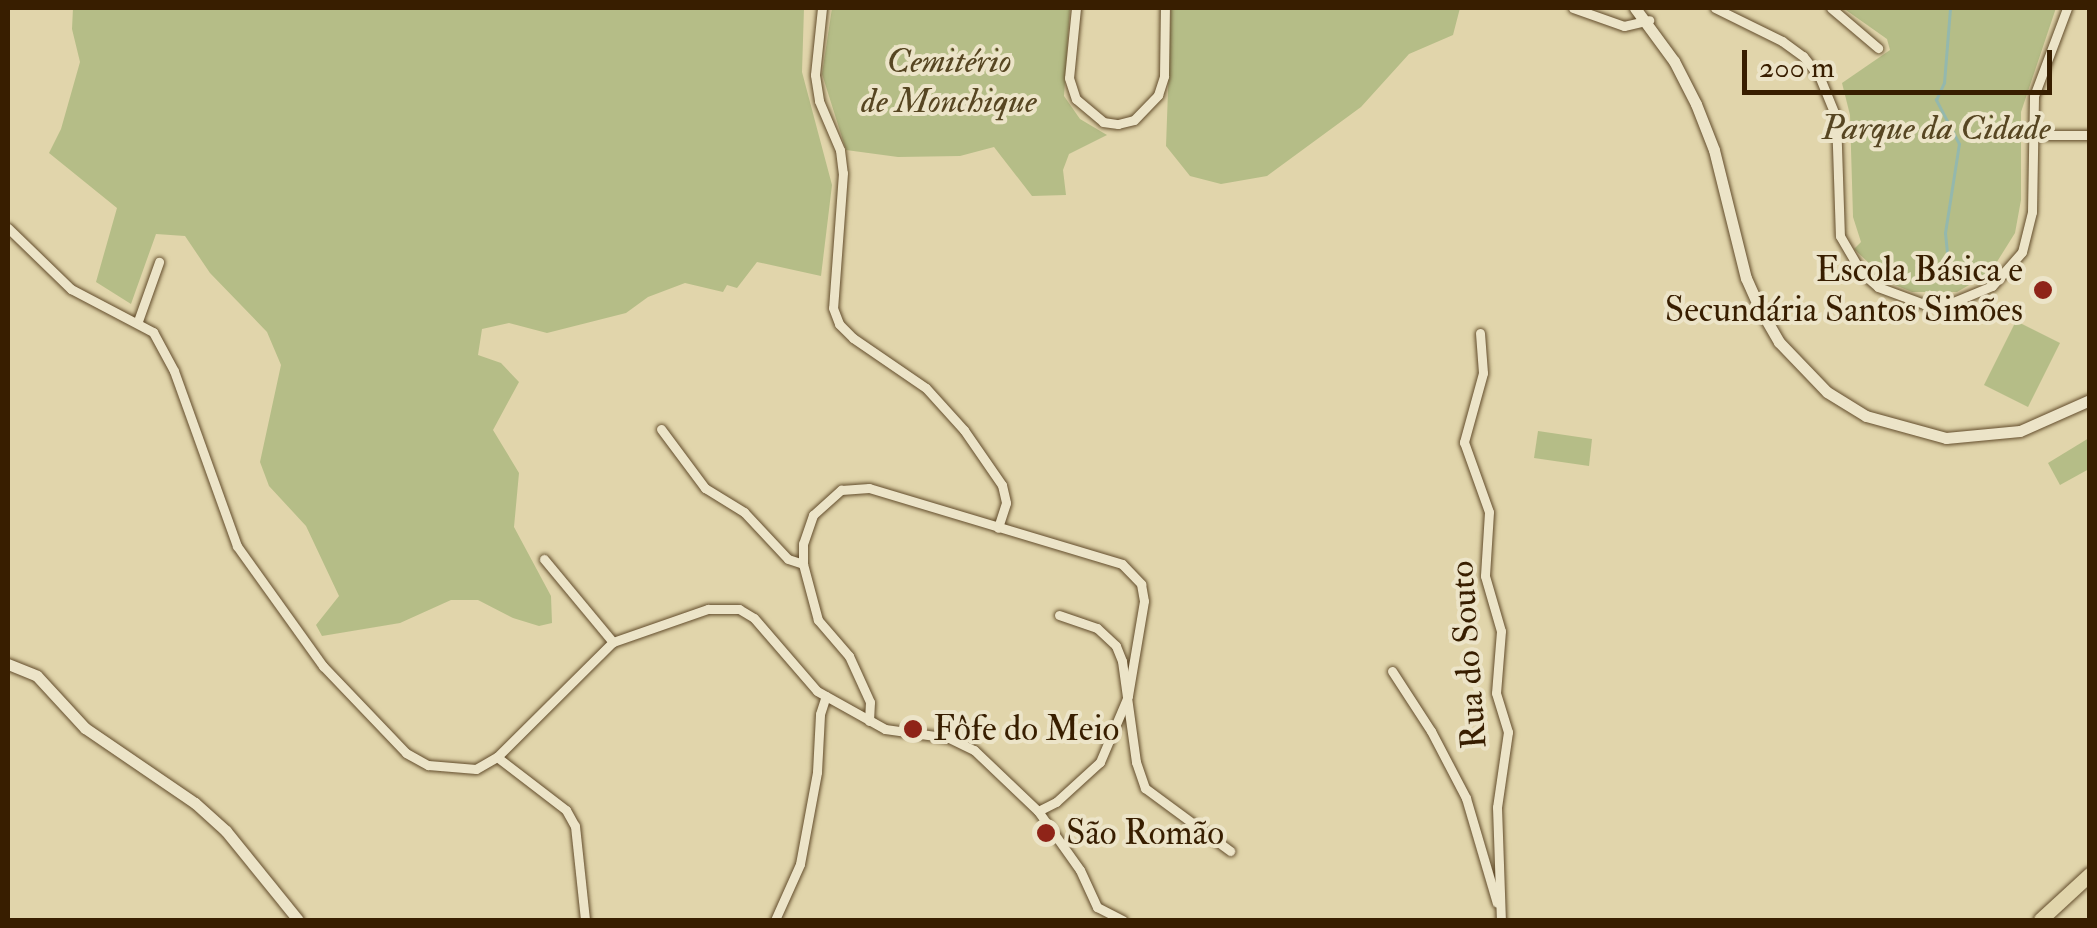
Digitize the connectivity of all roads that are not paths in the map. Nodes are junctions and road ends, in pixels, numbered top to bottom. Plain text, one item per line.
1 (822, 8) edge
2 (1076, 8) edge
3 (1165, 8) edge
4 (1573, 8) edge
5 (1638, 8) edge
6 (1716, 8) edge
7 (1832, 8) edge
8 (2066, 8) edge
9 (1647, 21) junction
10 (1878, 48) dead end
11 (2033, 134) junction
12 (2090, 135) edge
13 (8, 228) edge
14 (159, 262) dead end
15 (138, 321) junction
16 (1480, 333) dead end
17 (2090, 400) edge
18 (661, 430) dead end
19 (998, 528) junction
20 (544, 559) dead end
21 (802, 564) junction
22 (1059, 615) dead end
23 (614, 642) junction
24 (8, 664) edge
25 (1392, 671) dead end
26 (826, 696) junction
27 (1128, 696) junction
28 (869, 721) junction
29 (497, 757) junction
30 (1038, 812) junction
31 (1230, 851) dead end
32 (2090, 874) edge
33 (298, 920) edge
34 (585, 920) edge
35 (775, 920) edge
36 (1122, 920) edge
37 (1501, 920) edge
38 (2040, 920) edge

1 - 19 street
2 - 3 street
4 - 9 street
5 - 9 street
6 - 11 street
7 - 10 street
8 - 11 street
9 - 17 street
11 - 12 street
13 - 15 street
14 - 15 street
15 - 29 street
16 - 37 street, Rua do Souto
18 - 21 street
19 - 21 street
19 - 27 street
20 - 23 street
21 - 28 street
22 - 27 street
23 - 26 street
23 - 29 street
24 - 33 street
25 - 37 street
26 - 28 street
26 - 35 street
27 - 30 street
27 - 31 street
28 - 30 street
29 - 34 street
30 - 36 street
32 - 38 main road

